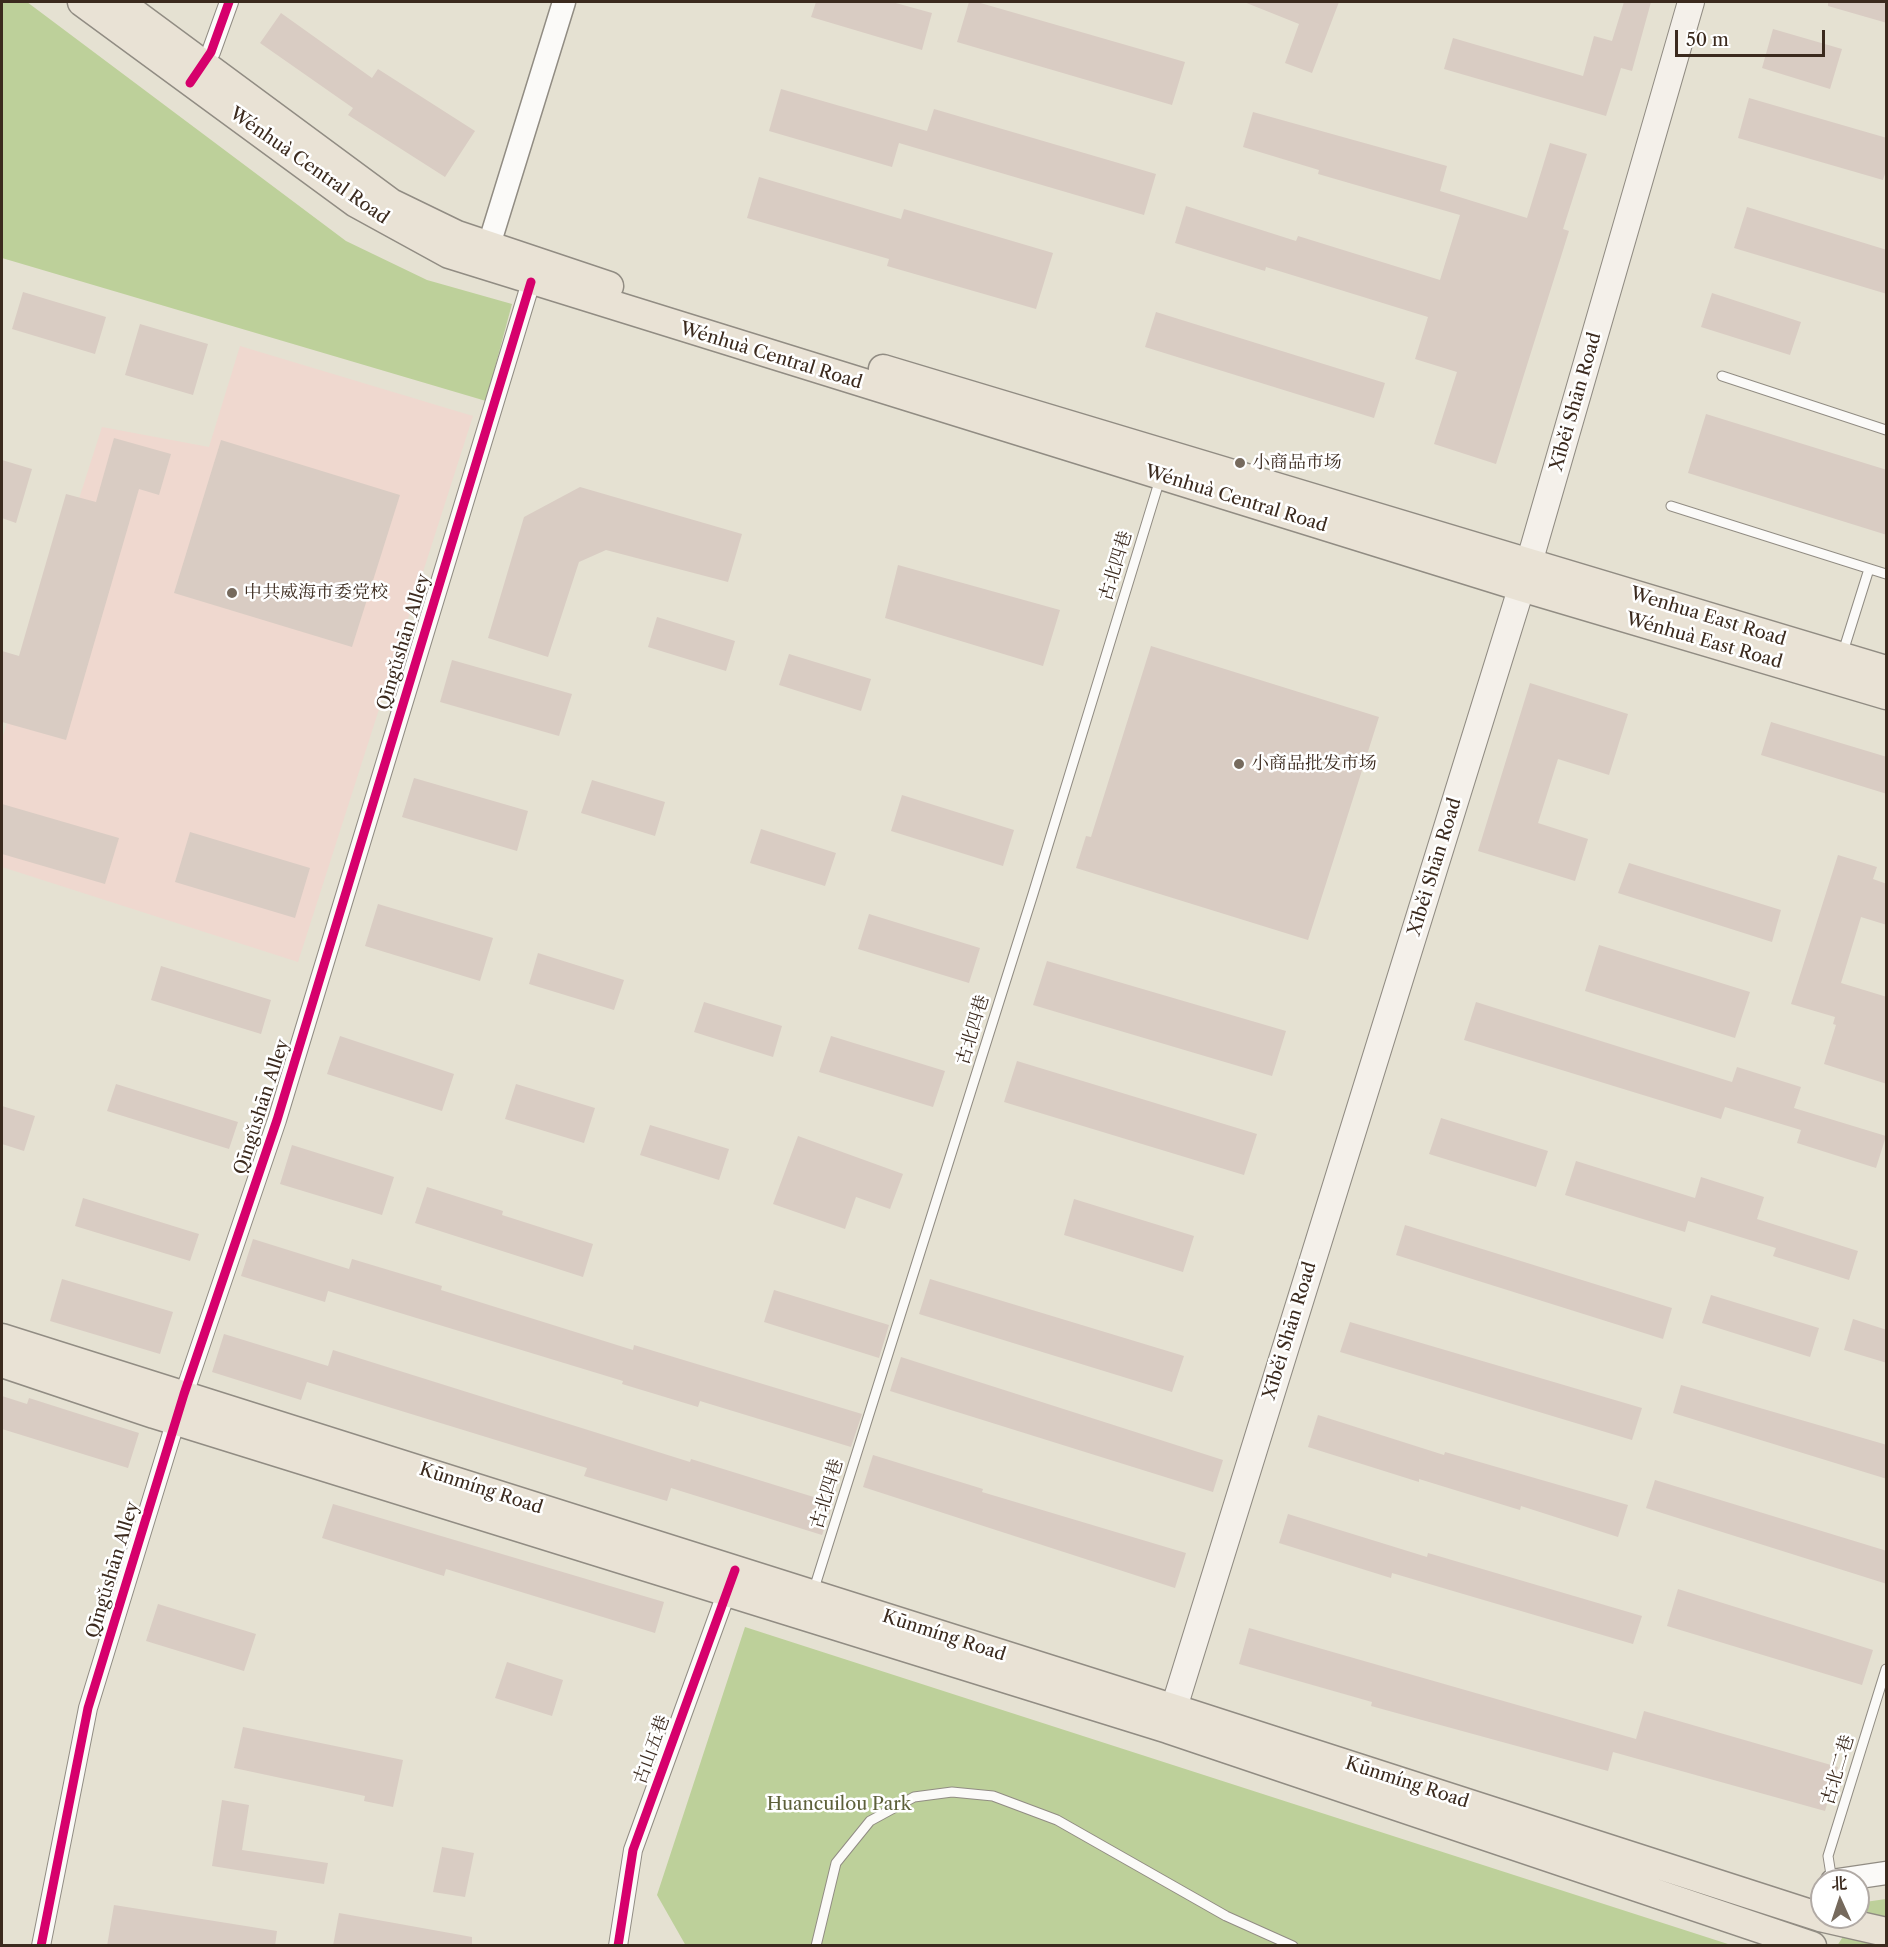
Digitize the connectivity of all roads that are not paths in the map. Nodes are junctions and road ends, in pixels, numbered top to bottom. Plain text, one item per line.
1 (82, 2) edge
2 (118, 2) edge
3 (229, 2) edge
4 (564, 2) edge
5 (1691, 2) edge
6 (197, 73) junction
7 (486, 255) junction
8 (531, 282) junction
9 (1722, 376) dead end
10 (1887, 430) edge
11 (1161, 476) junction
12 (1671, 506) dead end
13 (1869, 569) junction
14 (1887, 574) edge
15 (1525, 575) junction
16 (1841, 656) junction
17 (1887, 670) edge
18 (1887, 695) edge
19 (2, 1338) edge
20 (2, 1363) edge
21 (184, 1394) junction
22 (177, 1421) junction
23 (731, 1581) junction
24 (813, 1594) junction
25 (1887, 1669) edge
26 (1171, 1719) junction
27 (1830, 1869) edge
28 (1887, 1873) edge
29 (1870, 1875) edge
30 (1816, 1930) edge
31 (1887, 1932) edge
32 (41, 1946) edge
33 (618, 1946) edge
34 (816, 1946) edge
35 (1293, 1946) edge

1 - 6 main road, Wénhuà Central Road
2 - 6 main road
3 - 6 street
4 - 7 street
5 - 15 main road, Xīběi Shān Road
6 - 7 main road, Wénhuà Central Road
7 - 8 main road, Wénhuà Central Road
7 - 15 main road
8 - 11 main road, Wénhuà Central Road
8 - 21 street, Qīngǔshān Alley
9 - 10 lane
11 - 15 main road, Wénhuà Central Road
11 - 24 lane, 古北四巷
12 - 13 lane
13 - 14 lane
13 - 16 lane
15 - 16 main road, Wenhua East Road
15 - 18 main road, Wénhuà East Road
15 - 26 main road, Xīběi Shān Road
16 - 17 main road, Wenhua East Road
19 - 21 main road, Kūnmíng Road
20 - 22 main road, Kūnmíng Road
21 - 22 street, Qīngǔshān Alley
21 - 23 main road, Kūnmíng Road
22 - 23 main road, Kūnmíng Road
22 - 32 street, Qīngǔshān Alley
23 - 24 main road, Kūnmíng Road
23 - 26 main road, Kūnmíng Road
23 - 33 street, 古山五巷
24 - 26 main road, Kūnmíng Road
25 - 27 lane, 古北二巷
26 - 30 main road, Kūnmíng Road
28 - 29 street
30 - 31 main road, Kūnmíng Road
34 - 35 lane

